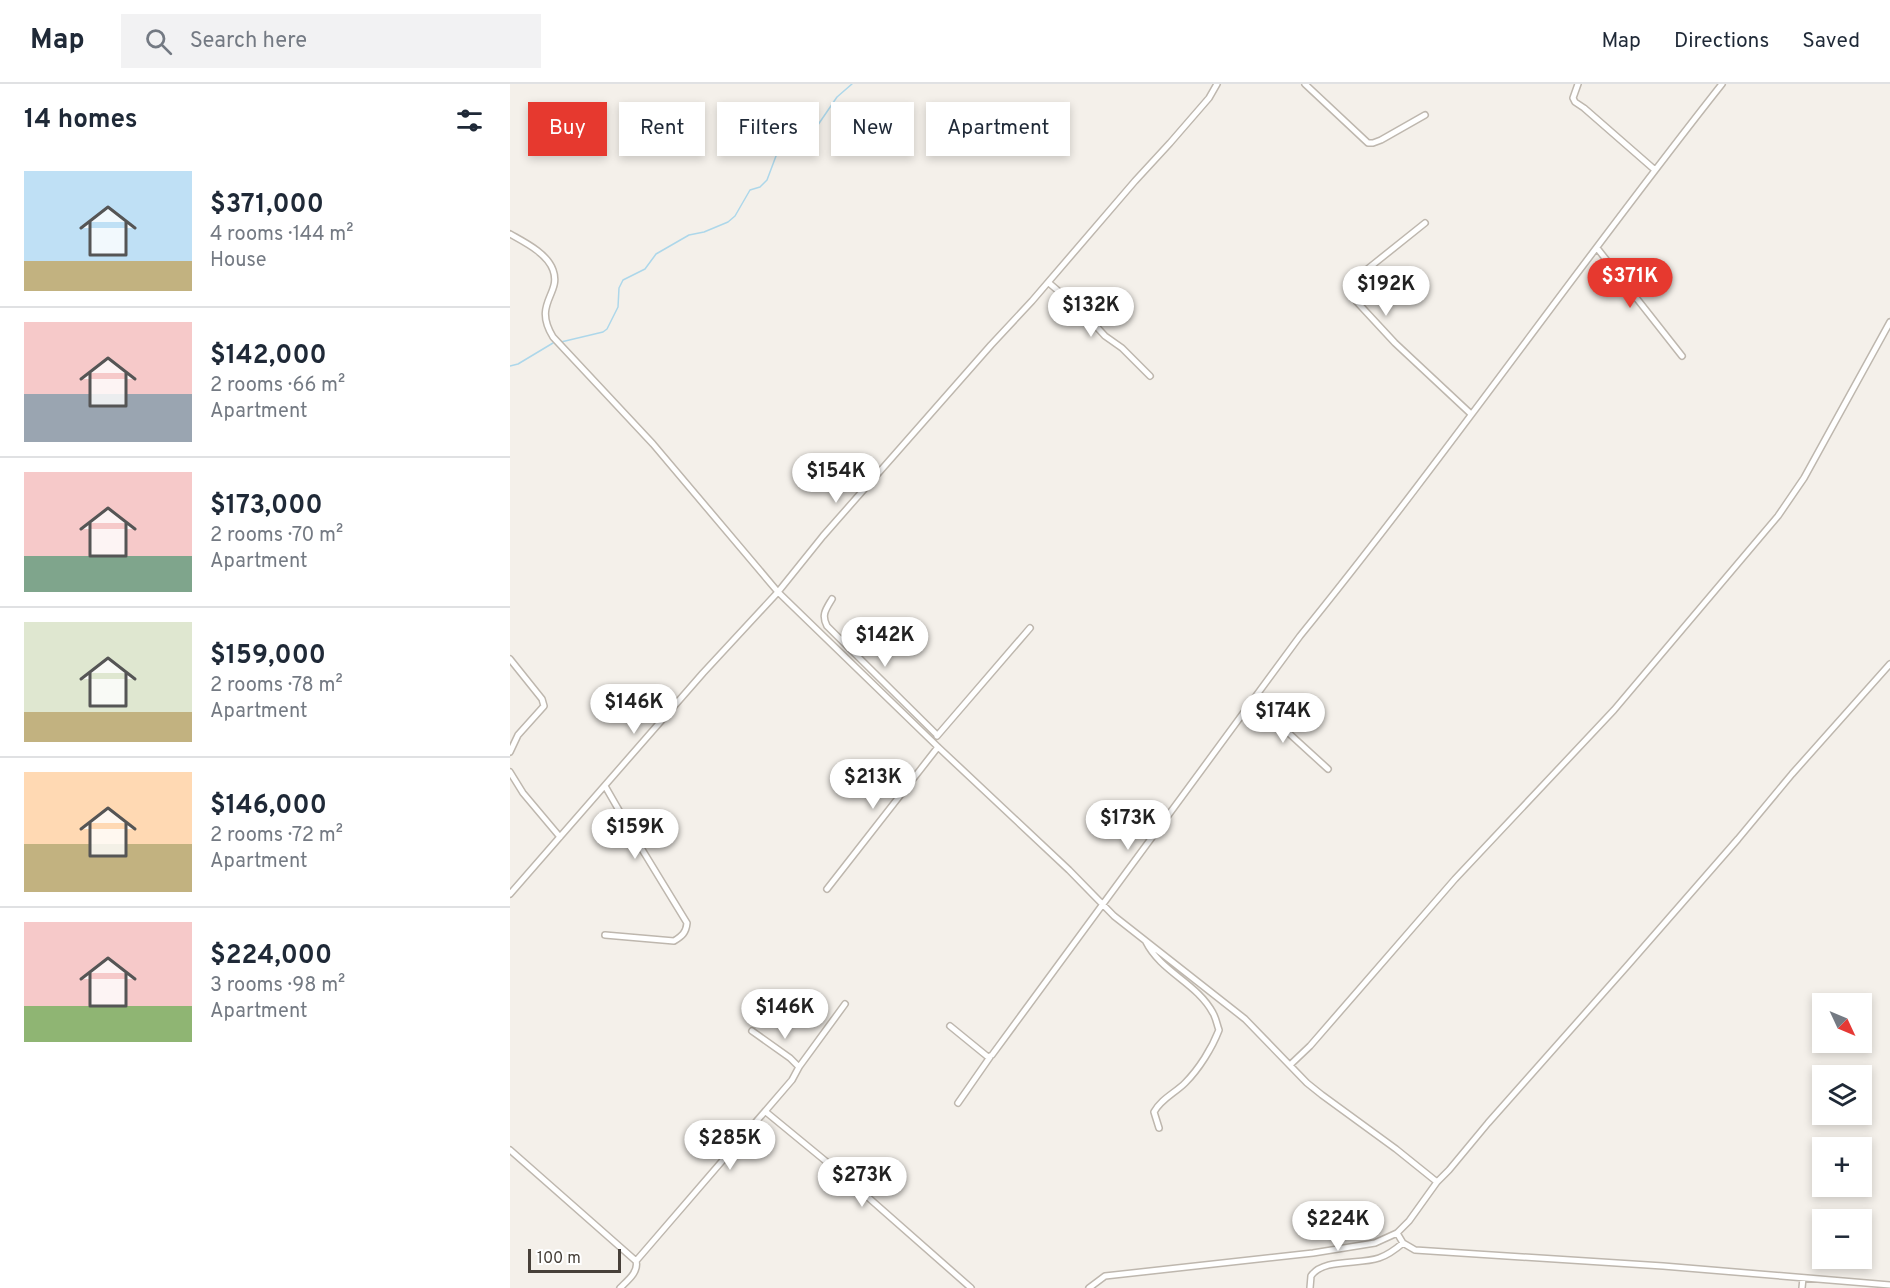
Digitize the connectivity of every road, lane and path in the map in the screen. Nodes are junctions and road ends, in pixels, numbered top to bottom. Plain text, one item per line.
1 (1217, 84) edge
2 (1305, 84) edge
3 (1578, 84) edge
4 (1712, 84) edge
5 (1721, 86) edge
6 (1425, 115) dead end
7 (1655, 170) junction
8 (1425, 223) dead end
9 (510, 234) edge
10 (1597, 248) junction
11 (1049, 283) junction
12 (1890, 322) edge
13 (1682, 356) dead end
14 (1150, 376) dead end
15 (1471, 414) junction
16 (778, 592) junction
17 (832, 599) dead end
18 (1030, 628) dead end
19 (510, 659) edge
20 (1890, 664) edge
21 (1250, 704) junction
22 (937, 735) junction
23 (932, 741) junction
24 (938, 747) junction
25 (510, 752) edge
26 (1328, 769) dead end
27 (510, 772) edge
28 (605, 786) junction
29 (560, 837) junction
30 (827, 889) dead end
31 (510, 894) edge
32 (1102, 905) junction
33 (605, 936) dead end
34 (1145, 940) junction
35 (845, 1004) dead end
36 (950, 1026) dead end
37 (752, 1032) dead end
38 (990, 1057) junction
39 (1290, 1065) junction
40 (799, 1067) junction
41 (957, 1102) dead end
42 (766, 1112) junction
43 (1159, 1128) dead end
44 (510, 1150) edge
45 (1437, 1182) junction
46 (1397, 1233) junction
47 (1403, 1243) junction
48 (636, 1261) junction
49 (1803, 1278) junction
50 (1890, 1286) edge
51 (620, 1288) edge
52 (971, 1288) edge
53 (1089, 1288) edge
54 (1310, 1288) edge
55 (1802, 1288) edge

1 - 11 street
2 - 6 street
3 - 7 street
4 - 5 street
5 - 7 street
7 - 10 street
8 - 15 street
9 - 16 street
10 - 13 street
10 - 15 street
11 - 14 street
11 - 16 street
12 - 39 street
15 - 21 street
16 - 23 street
16 - 28 street
17 - 22 street
18 - 22 street
19 - 25 street
20 - 45 street
21 - 26 street
21 - 32 street
22 - 23 street
23 - 24 street
24 - 30 street
24 - 32 street
27 - 29 street
28 - 29 street
28 - 33 street
29 - 31 street
32 - 34 street
32 - 38 street
34 - 39 street
34 - 43 street
35 - 40 street
36 - 38 street
37 - 40 street
38 - 41 street
39 - 45 street
40 - 42 street
42 - 48 street
42 - 52 street
44 - 48 street
45 - 46 street
46 - 47 street
46 - 53 street
47 - 49 street
47 - 54 street
48 - 51 street
49 - 50 street
49 - 55 street

